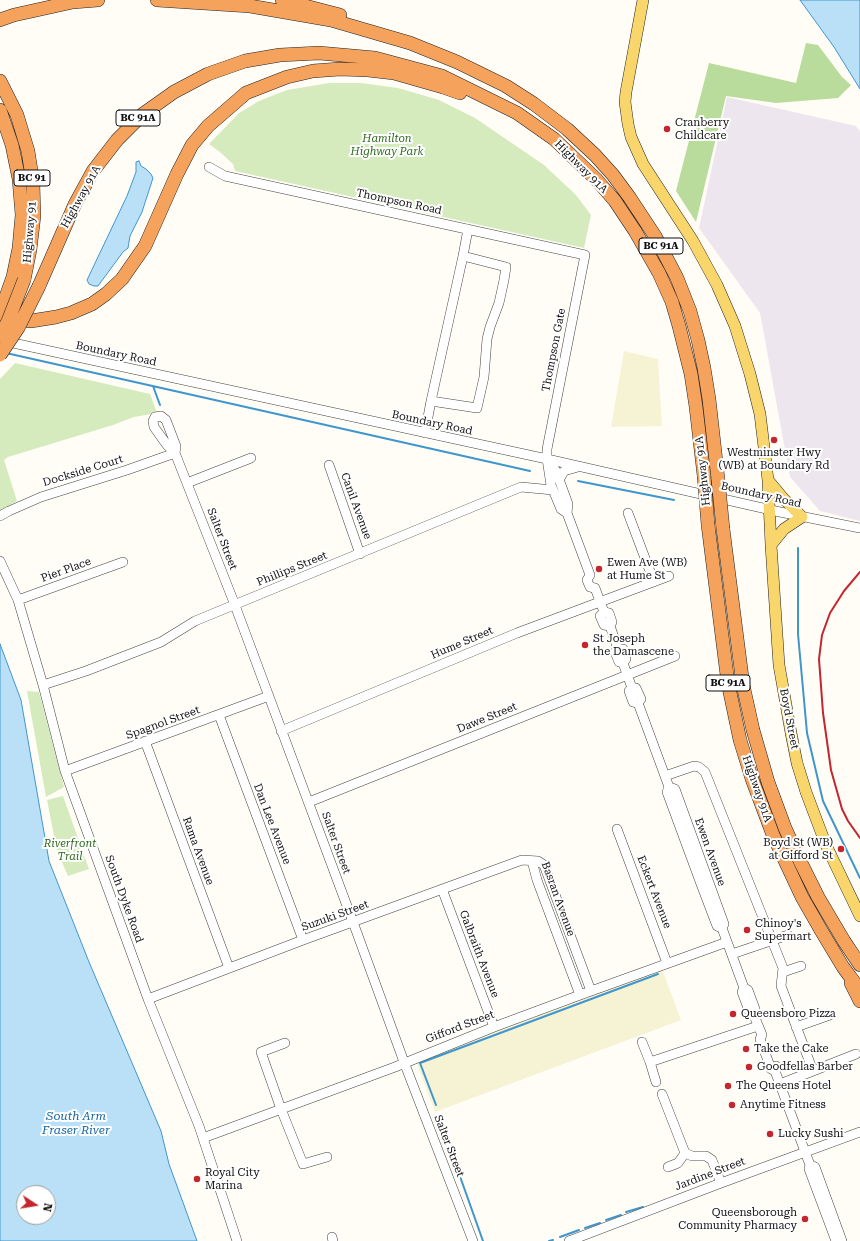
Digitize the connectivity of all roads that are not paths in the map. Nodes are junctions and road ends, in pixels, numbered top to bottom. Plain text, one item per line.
1 (98, 0) edge
2 (158, 0) edge
3 (282, 0) edge
4 (643, 0) edge
5 (0, 20) edge
6 (410, 43) junction
7 (0, 81) edge
8 (0, 110) edge
9 (210, 167) dead end
10 (615, 201) junction
11 (468, 229) junction
12 (463, 256) junction
13 (585, 256) joint
14 (18, 278) junction
15 (0, 313) edge
16 (0, 317) edge
17 (0, 336) edge
18 (0, 340) edge
19 (0, 355) edge
20 (431, 400) junction
21 (425, 433) junction
22 (547, 449) joint
23 (175, 454) joint
24 (251, 458) dead end
25 (547, 459) junction
26 (329, 466) dead end
27 (578, 467) junction
28 (559, 480) junction
29 (768, 480) junction
30 (187, 483) junction
31 (553, 490) junction
32 (770, 510) junction
33 (566, 513) junction
34 (628, 513) dead end
35 (0, 516) edge
36 (802, 517) junction
37 (860, 528) edge
38 (771, 545) junction
39 (360, 554) junction
40 (0, 561) edge
41 (123, 562) dead end
42 (669, 576) dead end
43 (654, 582) junction
44 (18, 600) junction
45 (600, 602) junction
46 (235, 605) junction
47 (674, 656) dead end
48 (627, 674) junction
49 (43, 686) junction
50 (269, 696) junction
51 (219, 715) junction
52 (281, 731) junction
53 (145, 741) junction
54 (65, 771) junction
55 (665, 776) junction
56 (309, 802) junction
57 (617, 829) dead end
58 (532, 861) junction
59 (442, 889) junction
60 (859, 911) edge
61 (353, 922) junction
62 (788, 935) dead end
63 (303, 940) junction
64 (771, 941) junction
65 (727, 942) junction
66 (732, 954) junction
67 (668, 963) junction
68 (860, 965) edge
69 (800, 966) dead end
70 (843, 967) junction
71 (229, 968) junction
72 (783, 972) junction
73 (860, 990) edge
74 (591, 991) junction
75 (580, 995) junction
76 (148, 999) junction
77 (860, 1001) edge
78 (830, 1015) dead end
79 (758, 1026) junction
80 (494, 1027) junction
81 (796, 1028) junction
82 (642, 1042) dead end
83 (285, 1043) dead end
84 (856, 1054) dead end
85 (404, 1062) junction
86 (650, 1062) junction
87 (813, 1071) junction
88 (656, 1082) dead end
89 (780, 1084) junction
90 (662, 1094) dead end
91 (281, 1109) junction
92 (860, 1132) edge
93 (203, 1138) junction
94 (806, 1153) junction
95 (685, 1154) junction
96 (327, 1157) dead end
97 (810, 1165) junction
98 (668, 1167) dead end
99 (721, 1182) junction
100 (237, 1241) edge
101 (473, 1241) edge
102 (569, 1241) edge
103 (836, 1241) edge
104 (842, 1241) edge

1 - 5 highway
2 - 6 highway, Highway 91A / BC 91A
3 - 6 highway
4 - 29 main road, Boyd Street
6 - 68 highway, Highway 91A / BC 91A, bridge
7 - 14 highway, Highway 91 / BC 91
8 - 14 highway, Highway 91 / BC 91
9 - 11 street, Thompson Road
10 - 16 highway
10 - 19 highway, Highway 91A / BC 91A, bridge
10 - 70 highway, Highway 91A / BC 91A, bridge
11 - 12 street
11 - 13 street, Thompson Road
12 - 20 street
12 - 20 street
13 - 22 street, Thompson Gate
14 - 15 highway, Highway 91 / BC 91
14 - 17 highway, Highway 91 / BC 91, bridge
18 - 21 street, Boundary Road
20 - 21 street
21 - 25 street, Boundary Road
22 - 25 street, Ewen Avenue
23 - 30 street, Salter Street
23 - 35 street, Dockside Court
24 - 30 street
25 - 27 street, Boundary Road
25 - 28 street, Ewen Avenue
25 - 31 street, Ewen Avenue
26 - 39 street, Canil Avenue
27 - 28 street
27 - 32 street, Boundary Road
28 - 33 street, Ewen Avenue
29 - 32 main road, Boyd Street
29 - 36 main road
30 - 46 street, Salter Street
31 - 33 street, Ewen Avenue
31 - 39 street, Phillips Street
32 - 36 street, Boundary Road
32 - 38 main road, Boyd Street
33 - 45 street, Ewen Avenue
34 - 43 street
36 - 37 street, Boundary Road
36 - 38 main road
38 - 60 main road, Boyd Street
39 - 46 street, Phillips Street
40 - 44 street, South Dyke Road
41 - 44 street, Pier Place
42 - 43 street, Hume Street
43 - 45 street, Hume Street
44 - 49 street, South Dyke Road
45 - 48 street, Ewen Avenue
45 - 52 street, Hume Street
46 - 49 street, Phillips Street
46 - 50 street, Salter Street
47 - 48 street, Dawe Street
48 - 55 street, Ewen Avenue
48 - 56 street, Dawe Street
49 - 54 street, South Dyke Road
50 - 51 street, Spagnol Street
50 - 52 street, Salter Street
51 - 53 street, Spagnol Street
51 - 63 street, Dan Lee Avenue
52 - 56 street, Salter Street
53 - 54 street, Spagnol Street
53 - 71 street, Rama Avenue
54 - 76 street, South Dyke Road
55 - 64 street
55 - 65 street, Ewen Avenue
56 - 61 street, Salter Street
57 - 67 street, Eckert Avenue
58 - 59 street, Suzuki Street
58 - 74 street, Basran Avenue
58 - 75 street, Basran Avenue
59 - 61 street, Suzuki Street
59 - 80 street, Galbraith Avenue
61 - 63 street, Suzuki Street
61 - 85 street, Salter Street
62 - 64 street
63 - 71 street, Suzuki Street
64 - 66 street
64 - 72 street
65 - 66 street, Ewen Avenue
65 - 67 street, Gifford Street
66 - 79 street, Ewen Avenue
67 - 74 street, Gifford Street
69 - 72 street
70 - 73 highway, Highway 91A / BC 91A
70 - 77 highway
71 - 76 street, Suzuki Street
72 - 81 street
74 - 75 street, Gifford Street
75 - 80 street, Gifford Street
76 - 93 street, South Dyke Road
78 - 81 street
79 - 86 street
79 - 89 street, Ewen Avenue
80 - 85 street, Gifford Street
81 - 87 street
82 - 86 street
83 - 91 street
84 - 87 street
85 - 91 street, Gifford Street
85 - 101 street, Salter Street
86 - 88 street
87 - 89 street
89 - 94 street, Ewen Avenue
90 - 95 street
91 - 93 street, Gifford Street
91 - 96 street
92 - 94 street, Jardine Street
93 - 100 street, South Dyke Road
94 - 97 street, Ewen Avenue
94 - 99 street, Jardine Street
95 - 98 street
95 - 99 street
97 - 103 street, Ewen Avenue
97 - 104 street, Ewen Avenue
99 - 102 street, Jardine Street

